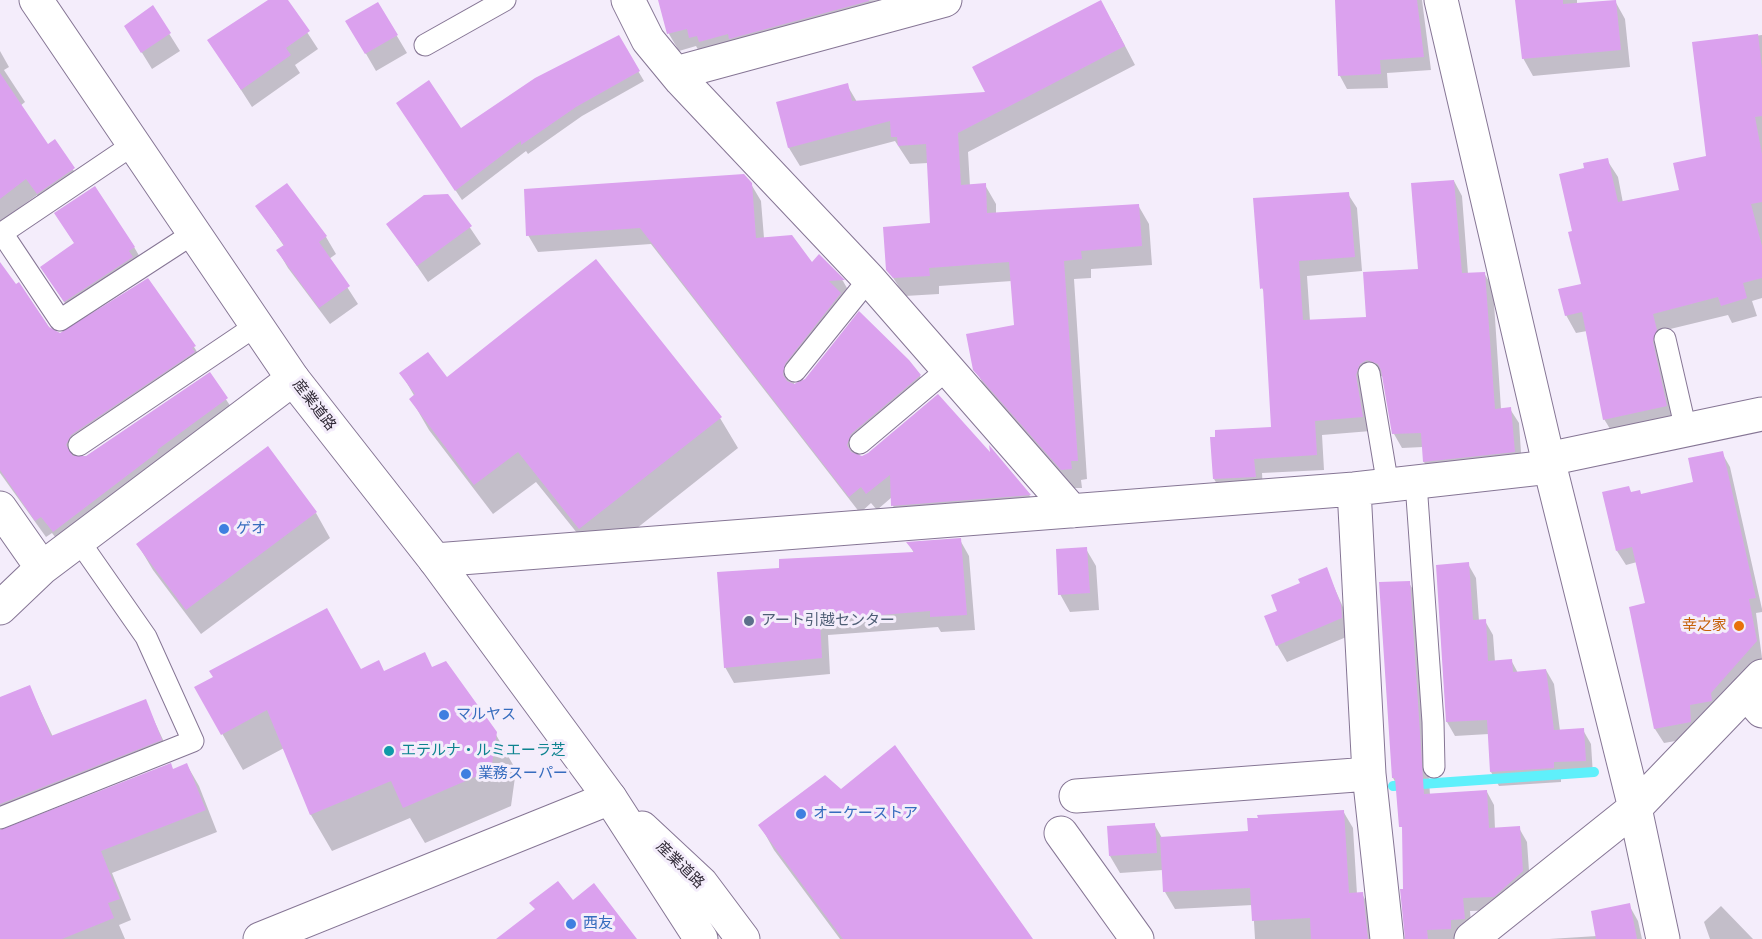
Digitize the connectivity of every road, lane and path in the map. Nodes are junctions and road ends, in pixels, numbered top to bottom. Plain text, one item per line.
1 (36, 0) edge
2 (504, 0) edge
3 (628, 0) edge
4 (945, 0) edge
5 (1441, 0) edge
6 (425, 45) dead end
7 (676, 73) junction
8 (134, 144) junction
9 (194, 233) junction
10 (869, 279) junction
11 (257, 325) junction
12 (1665, 339) dead end
13 (949, 369) junction
14 (795, 371) dead end
15 (1369, 373) dead end
16 (293, 379) junction
17 (1762, 414) edge
18 (1686, 430) junction
19 (860, 443) dead end
20 (79, 445) dead end
21 (1549, 463) junction
22 (1402, 485) junction
23 (1354, 489) junction
24 (0, 508) edge
25 (1072, 511) junction
26 (79, 540) junction
27 (435, 560) junction
28 (42, 568) junction
29 (0, 608) edge
30 (1757, 693) edge
31 (1434, 767) dead end
32 (1369, 774) junction
33 (1076, 796) dead end
34 (610, 798) junction
35 (1635, 808) junction
36 (0, 818) edge
37 (1061, 833) dead end
38 (260, 939) edge
39 (701, 939) edge
40 (743, 939) edge
41 (1137, 939) edge
42 (1387, 939) edge
43 (1471, 939) edge
44 (1663, 939) edge

1 - 8 street, 産業道路
2 - 6 lane
3 - 7 street
4 - 7 street
5 - 21 street
7 - 10 street
8 - 9 street, 産業道路
8 - 9 lane
9 - 11 street, 産業道路
10 - 13 street
10 - 14 lane
11 - 16 street, 産業道路
11 - 20 lane
12 - 18 lane
13 - 19 lane
13 - 25 street
15 - 22 lane
16 - 26 street
16 - 27 street, 産業道路
17 - 18 street
18 - 21 street
21 - 22 street
21 - 35 street
22 - 23 street
22 - 31 lane
23 - 25 street
23 - 32 street
24 - 28 street
25 - 27 street
26 - 28 street
26 - 36 lane
27 - 34 street, 産業道路
28 - 29 street
30 - 35 street
32 - 33 street
32 - 42 street
34 - 38 street
34 - 39 street, 産業道路
34 - 40 street, 産業道路
35 - 43 street
35 - 44 street
37 - 41 street

